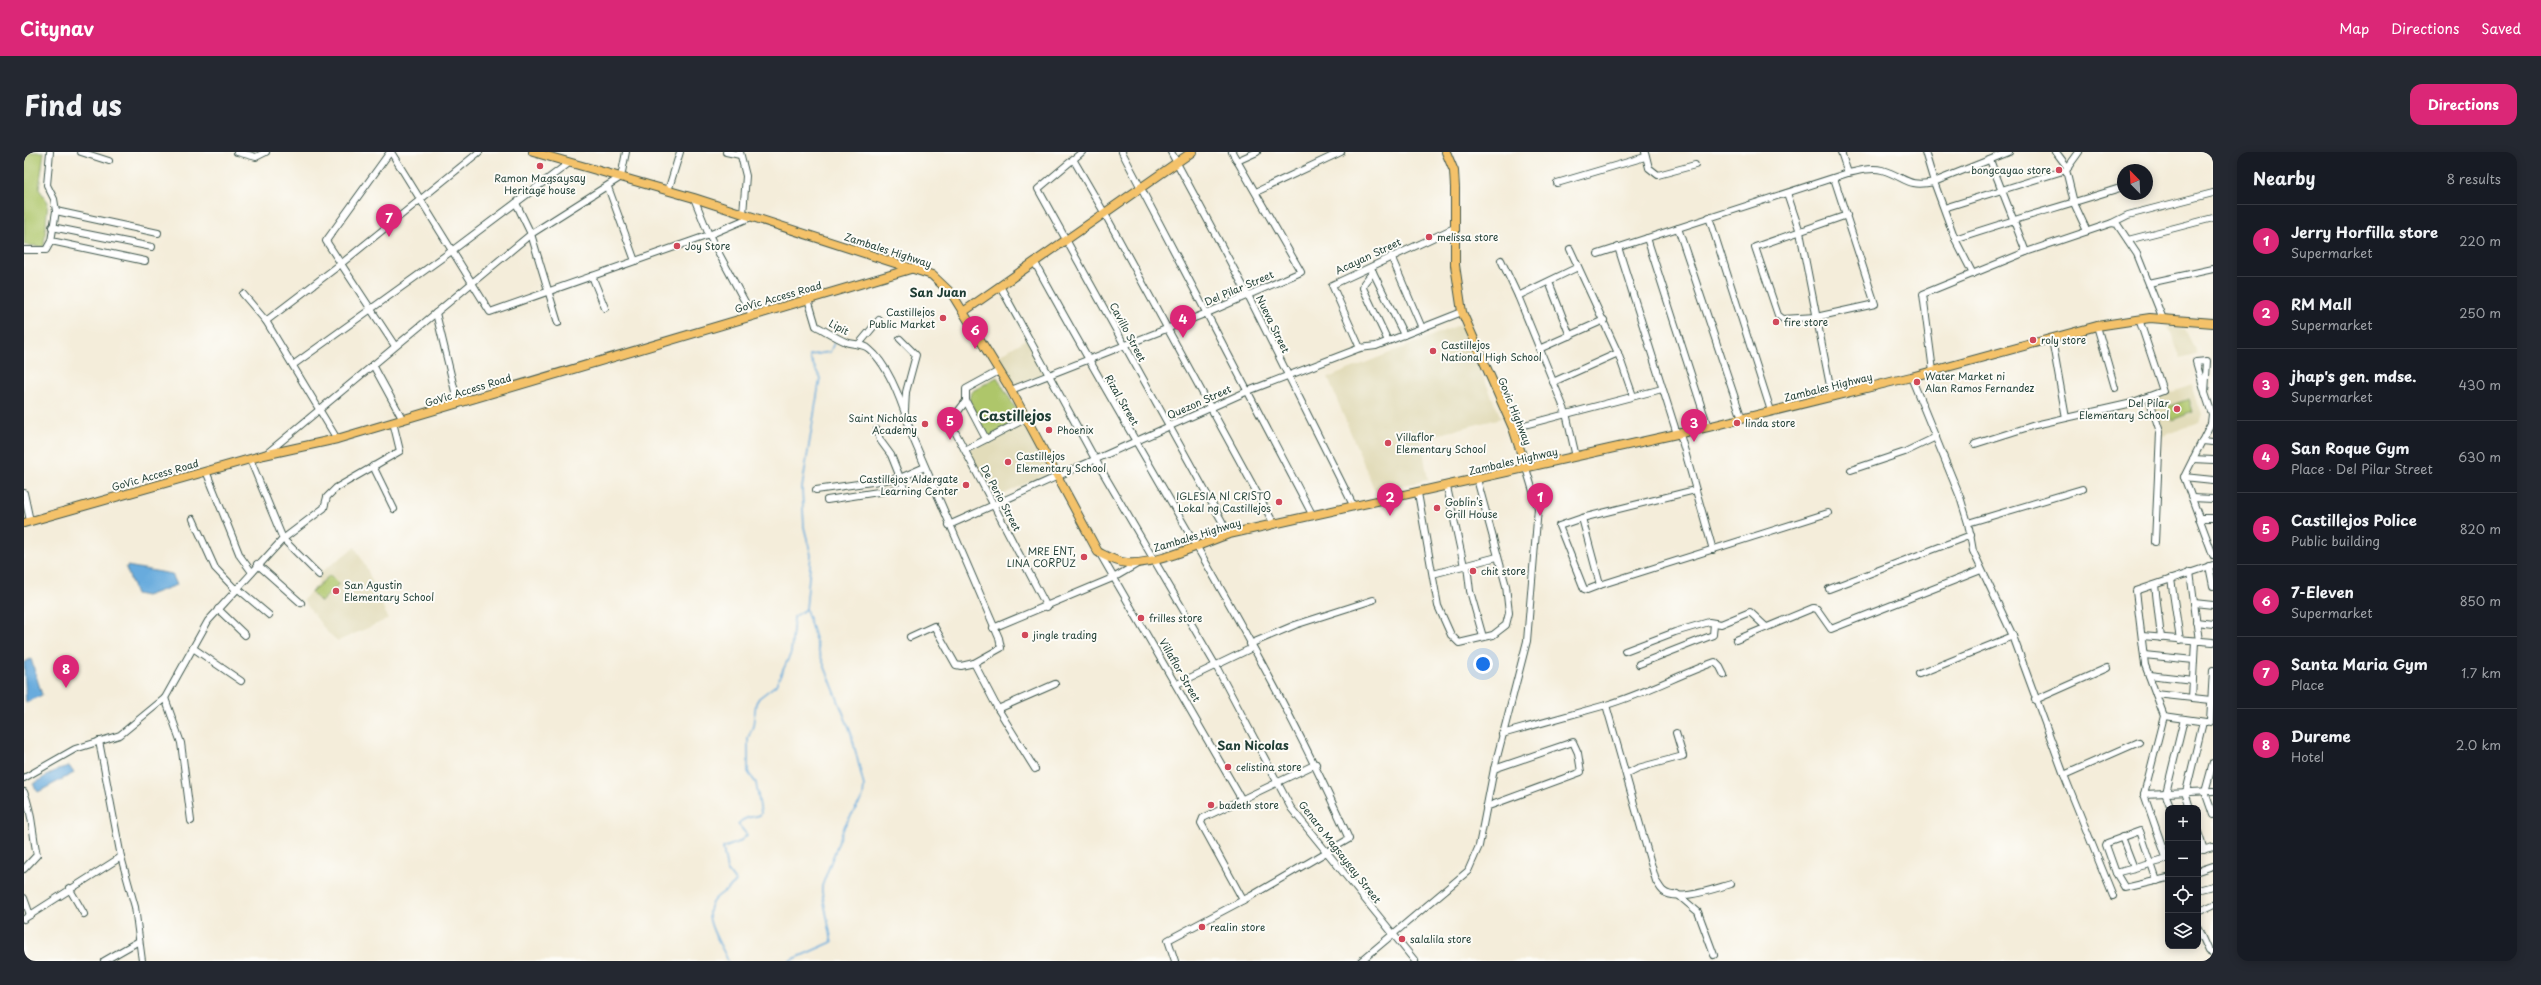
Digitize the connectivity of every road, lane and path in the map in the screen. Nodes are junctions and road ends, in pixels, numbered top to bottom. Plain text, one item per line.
1 (50, 152) edge
2 (81, 152) edge
3 (237, 152) edge
4 (266, 152) edge
5 (391, 152) edge
6 (479, 152) edge
7 (533, 152) edge
8 (626, 152) edge
9 (680, 152) edge
10 (726, 152) edge
11 (1082, 152) edge
12 (1122, 152) edge
13 (1171, 152) edge
14 (1192, 152) edge
15 (1232, 152) edge
16 (1257, 152) edge
17 (1341, 152) edge
18 (1446, 152) edge
19 (1840, 152) edge
20 (1925, 152) edge
21 (2009, 152) edge
22 (2056, 152) edge
23 (2079, 152) edge
24 (740, 154) edge
25 (1645, 154) edge
26 (1073, 159) junction
27 (1990, 160) junction
28 (109, 161) dead end
29 (1237, 162) junction
30 (569, 163) junction
31 (1176, 163) junction
32 (1695, 165) dead end
33 (2067, 169) junction
34 (1848, 173) junction
35 (621, 177) junction
36 (1834, 178) junction
37 (1934, 182) junction
38 (1557, 183) dead end
39 (608, 187) junction
40 (1141, 187) junction
41 (2002, 189) junction
42 (2117, 189) edge
43 (668, 191) junction
44 (1256, 192) junction
45 (1787, 193) junction
46 (2213, 193) edge
47 (422, 198) junction
48 (694, 198) junction
49 (516, 203) junction
50 (2074, 203) junction
51 (1944, 208) junction
52 (56, 211) junction
53 (743, 214) junction
54 (1105, 214) junction
55 (1847, 214) junction
56 (752, 217) junction
57 (1709, 218) junction
58 (2213, 218) edge
59 (2014, 219) junction
60 (2112, 223) junction
61 (52, 227) junction
62 (1454, 228) junction
63 (1678, 228) junction
64 (1800, 232) junction
65 (2087, 232) junction
66 (158, 233) dead end
67 (531, 234) junction
68 (709, 235) junction
69 (1647, 238) junction
70 (1955, 239) junction
71 (2128, 240) junction
72 (1067, 241) junction
73 (51, 242) junction
74 (152, 247) dead end
75 (1618, 247) junction
76 (1570, 249) dead end
77 (24, 250) edge
78 (453, 250) junction
79 (2026, 252) junction
80 (1598, 254) dead end
81 (1391, 256) junction
82 (1501, 260) dead end
83 (145, 261) dead end
84 (635, 261) junction
85 (342, 263) junction
86 (1035, 263) junction
87 (915, 268) junction
88 (1578, 268) junction
89 (1372, 269) junction
90 (2213, 269) edge
91 (1973, 274) junction
92 (592, 276) junction
93 (472, 282) junction
94 (1549, 282) junction
95 (2149, 283) junction
96 (1000, 286) junction
97 (549, 291) junction
98 (243, 294) dead end
99 (1248, 295) junction
100 (1518, 296) junction
101 (808, 299) junction
102 (370, 308) junction
103 (605, 308) dead end
104 (963, 312) junction
105 (1462, 312) junction
106 (436, 313) junction
107 (1207, 313) junction
108 (752, 316) junction
109 (1816, 317) junction
110 (2139, 319) junction
111 (2163, 319) junction
112 (879, 320) dead end
113 (1604, 320) junction
114 (266, 321) junction
115 (558, 323) dead end
116 (2213, 323) edge
117 (2097, 326) junction
118 (1422, 328) junction
119 (1166, 329) junction
120 (1404, 335) junction
121 (1570, 336) junction
122 (900, 339) dead end
123 (2052, 339) junction
124 (1388, 341) junction
125 (859, 344) junction
126 (396, 346) junction
127 (1123, 346) junction
128 (1360, 348) junction
129 (1539, 349) junction
130 (1618, 353) junction
131 (1087, 359) junction
132 (293, 365) junction
133 (373, 365) junction
134 (1933, 370) junction
135 (999, 371) junction
136 (1049, 375) junction
137 (1287, 376) junction
138 (1911, 377) junction
139 (1553, 382) junction
140 (2114, 388) dead end
141 (1662, 389) junction
142 (1011, 390) junction
143 (1248, 391) junction
144 (2205, 393) junction
145 (1633, 396) junction
146 (1832, 396) junction
147 (2148, 398) junction
148 (966, 400) junction
149 (458, 404) junction
150 (321, 408) junction
151 (1210, 408) junction
152 (1771, 411) junction
153 (905, 412) junction
154 (1566, 413) junction
155 (1027, 418) junction
156 (2066, 418) junction
157 (1742, 419) junction
158 (403, 420) junction
159 (393, 422) junction
160 (2212, 423) edge
161 (1168, 426) junction
162 (1708, 427) junction
163 (1512, 428) junction
164 (877, 430) dead end
165 (1679, 434) junction
166 (1936, 436) junction
167 (337, 439) junction
168 (986, 439) junction
169 (2202, 441) junction
170 (1134, 442) junction
171 (2213, 442) edge
172 (1975, 444) dead end
173 (964, 450) junction
174 (264, 455) junction
175 (1576, 457) junction
176 (250, 459) junction
177 (1095, 459) junction
178 (2194, 459) junction
179 (2213, 460) edge
180 (374, 466) junction
181 (925, 467) junction
182 (1526, 468) junction
183 (1851, 470) dead end
184 (206, 471) junction
185 (1058, 477) junction
186 (2184, 477) junction
187 (900, 478) junction
188 (1478, 479) junction
189 (2213, 480) edge
190 (1447, 487) junction
191 (2082, 489) dead end
192 (816, 490) dead end
193 (1695, 490) junction
194 (24, 493) edge
195 (1418, 493) junction
196 (2192, 498) junction
197 (2213, 499) edge
198 (827, 500) dead end
199 (993, 505) junction
200 (1354, 507) junction
201 (394, 509) dead end
202 (1828, 513) dead end
203 (1313, 516) junction
204 (1582, 518) junction
205 (2199, 518) junction
206 (2213, 518) edge
207 (193, 519) dead end
208 (27, 522) edge
209 (1968, 523) junction
210 (1274, 524) junction
211 (949, 525) junction
212 (1229, 534) junction
213 (1971, 535) junction
214 (283, 538) junction
215 (2154, 542) dead end
216 (1195, 545) junction
217 (1713, 550) junction
218 (1098, 552) junction
219 (2213, 556) edge
220 (1497, 557) junction
221 (1153, 560) junction
222 (1140, 562) junction
223 (257, 564) junction
224 (1466, 565) junction
225 (2211, 565) edge
226 (1981, 570) junction
227 (251, 571) junction
228 (2190, 572) junction
229 (1434, 574) junction
230 (318, 575) dead end
231 (1115, 577) junction
232 (2171, 579) junction
233 (1600, 585) junction
234 (2155, 585) junction
235 (2213, 586) edge
236 (236, 588) junction
237 (1829, 588) dead end
238 (1373, 600) dead end
239 (301, 603) dead end
240 (2194, 604) junction
241 (2213, 605) edge
242 (1047, 607) junction
243 (218, 609) junction
244 (269, 615) dead end
245 (2196, 622) junction
246 (1714, 623) junction
247 (2213, 624) edge
248 (1766, 627) junction
249 (993, 628) junction
250 (245, 635) dead end
251 (2013, 636) junction
252 (2142, 636) junction
253 (910, 637) dead end
254 (1483, 637) junction
255 (2161, 638) junction
256 (1736, 640) dead end
257 (2180, 640) junction
258 (2197, 641) junction
259 (2213, 642) edge
260 (1251, 646) junction
261 (193, 648) junction
262 (1625, 651) dead end
263 (2144, 655) junction
264 (2194, 660) junction
265 (974, 663) junction
266 (1639, 664) dead end
267 (1216, 666) junction
268 (2107, 668) dead end
269 (2213, 670) edge
270 (1919, 674) dead end
271 (1724, 675) dead end
272 (2149, 675) junction
273 (2193, 680) junction
274 (241, 681) dead end
275 (1055, 684) dead end
276 (1177, 684) junction
277 (2156, 694) junction
278 (165, 698) junction
279 (2192, 698) junction
280 (2035, 700) junction
281 (2211, 700) junction
282 (1606, 705) junction
283 (998, 709) junction
284 (2164, 716) junction
285 (2184, 719) junction
286 (2209, 722) edge
287 (1676, 733) dead end
288 (1502, 734) junction
289 (99, 742) junction
290 (2139, 742) dead end
291 (2213, 763) edge
292 (1316, 764) junction
293 (1036, 769) dead end
294 (1494, 769) junction
295 (1626, 774) junction
296 (2064, 775) junction
297 (24, 778) edge
298 (1277, 782) junction
299 (2213, 791) edge
300 (24, 792) edge
301 (2185, 792) junction
302 (2205, 792) junction
303 (2166, 793) junction
304 (2144, 794) junction
305 (1242, 800) junction
306 (2169, 805) edge
307 (2189, 805) edge
308 (1486, 807) junction
309 (2213, 815) edge
310 (191, 821) dead end
311 (2122, 837) junction
312 (2213, 847) edge
313 (2201, 850) edge
314 (1325, 852) junction
315 (2165, 852) edge
316 (121, 858) junction
317 (2165, 861) edge
318 (2151, 864) junction
319 (2213, 866) edge
320 (2134, 868) junction
321 (24, 869) edge
322 (2201, 869) edge
323 (2116, 873) junction
324 (2165, 879) edge
325 (2157, 881) junction
326 (1731, 884) dead end
327 (2213, 886) edge
328 (69, 888) junction
329 (2201, 889) edge
330 (1678, 894) junction
331 (2113, 896) dead end
332 (24, 898) edge
333 (1243, 900) junction
334 (2213, 905) edge
335 (2201, 911) edge
336 (84, 914) dead end
337 (30, 915) junction
338 (24, 919) edge
339 (1394, 936) junction
340 (2201, 936) edge
341 (139, 941) junction
342 (2213, 954) edge
343 (1714, 955) dead end
344 (104, 961) edge
345 (142, 961) edge
346 (1175, 961) edge
347 (1362, 961) edge
348 (1415, 961) edge

1 - 52 street
2 - 28 street
3 - 4 street
5 - 47 street
5 - 85 street
6 - 47 street
7 - 30 main road, Zambales Highway
8 - 35 street
9 - 43 street
10 - 24 street
11 - 26 street, Cavillo Street
12 - 40 street
13 - 31 street, Nueva Street
14 - 31 main road
15 - 29 street, Del Pilar Street
16 - 29 street
17 - 44 street
18 - 62 main road, Govic Highway
19 - 34 street
20 - 37 street
21 - 27 street
22 - 33 street
23 - 33 street
24 - 53 street
25 - 32 street
25 - 38 street
26 - 54 street
26 - 72 street, Cavillo Street
27 - 37 street
27 - 41 street
29 - 44 street, Del Pilar Street
30 - 35 main road, Zambales Highway
30 - 49 street
31 - 40 main road
31 - 99 street, Nueva Street
33 - 41 street
33 - 50 street
34 - 36 street
34 - 37 street
35 - 39 street
35 - 43 main road, Zambales Highway
36 - 45 street
36 - 55 street
37 - 51 street
39 - 67 street
39 - 84 street
40 - 54 main road
40 - 107 street
41 - 51 street
41 - 59 street
42 - 50 street
43 - 48 main road, Zambales Highway
44 - 99 street, Del Pilar Street
45 - 57 street
45 - 64 street
46 - 60 street
47 - 78 street
47 - 85 street
48 - 53 main road, Zambales Highway
48 - 68 street
49 - 67 street
49 - 78 street
50 - 59 street
50 - 65 street
51 - 70 street
52 - 61 street
52 - 66 street
53 - 56 main road, Zambales Highway
54 - 72 main road
54 - 119 street
55 - 64 street
55 - 109 street
56 - 68 street
56 - 87 main road, Zambales Highway
57 - 63 street
57 - 152 street
58 - 71 street
59 - 70 street
59 - 79 street
60 - 65 street
60 - 71 street
61 - 73 street
61 - 74 street
62 - 81 street, Acayan Street
62 - 105 main road, Govic Highway
63 - 69 street
63 - 157 street
64 - 109 street
64 - 109 street
65 - 79 street
67 - 93 street
67 - 97 street
68 - 84 street
68 - 108 street
69 - 75 street
69 - 162 street
70 - 91 street
71 - 95 street
72 - 86 main road
72 - 127 street, Cavillo Street
73 - 77 street
73 - 83 street
75 - 80 street
75 - 141 street
76 - 88 street
78 - 93 street
78 - 102 street
79 - 91 street
81 - 89 street, Acayan Street
81 - 118 street
82 - 100 street
84 - 92 street
85 - 102 street
85 - 114 street
86 - 96 main road
86 - 131 street, Rizal Street
87 - 101 main road, GoVic Access Road
87 - 104 main road, Zambales Highway
88 - 94 street
88 - 113 street
89 - 120 street
89 - 124 street
89 - 128 street, Acayan Street
90 - 95 street
91 - 134 street
92 - 97 street
92 - 103 street
93 - 97 street
93 - 106 street
94 - 100 street
94 - 121 street
95 - 111 street
96 - 104 main road
96 - 136 street, Genaro Magsaysay Street
97 - 115 street
98 - 114 street
99 - 107 street, Del Pilar Street
99 - 137 street, Nueva Street
100 - 129 street
101 - 108 main road, GoVic Access Road
101 - 125 street, Lipit
102 - 126 street
102 - 132 street
104 - 135 main road, Zambales Highway
105 - 118 street, Quezon Street
105 - 163 main road, Govic Highway
106 - 126 street
106 - 149 street
107 - 119 street, Del Pilar Street
107 - 143 street
108 - 149 main road, GoVic Access Road
109 - 146 street
110 - 111 main road, Zambales Highway
110 - 117 main road, Zambales Highway
110 - 147 street
111 - 116 main road, Zambales Highway
112 - 125 street
113 - 121 street
113 - 130 street
114 - 132 street
117 - 123 main road, Zambales Highway
117 - 140 street
118 - 120 street, Quezon Street
119 - 127 street, Del Pilar Street
119 - 151 street
120 - 124 street, Quezon Street
121 - 129 street
122 - 153 street
123 - 134 main road, Zambales Highway
123 - 156 street
124 - 128 street, Quezon Street
125 - 153 street
126 - 133 street
127 - 131 street, Del Pilar Street
127 - 161 street, Cavillo Street
128 - 137 street, Quezon Street
129 - 139 street
130 - 139 street
130 - 145 street
131 - 136 street, Del Pilar Street
131 - 170 street, Rizal Street
132 - 150 street
133 - 150 street
133 - 158 street
134 - 138 main road, Zambales Highway
135 - 142 main road, Zambales Highway
135 - 148 street
136 - 142 street, Del Pilar Street
136 - 177 street, Genaro Magsaysay Street
137 - 143 street, Quezon Street
137 - 200 street, Nueva Street
138 - 146 main road, Zambales Highway
138 - 166 street
139 - 154 street
141 - 145 street
141 - 165 street
142 - 155 main road, Zambales Highway
143 - 151 street, Quezon Street
143 - 203 street
144 - 144 street
144 - 160 street
145 - 154 street
146 - 152 main road, Zambales Highway
147 - 156 street
147 - 215 street
148 - 168 street
148 - 173 street, De Perio Street
149 - 158 main road, GoVic Access Road
150 - 167 street
150 - 174 street
151 - 161 street, Quezon Street
151 - 210 street
152 - 157 main road, Zambales Highway
153 - 181 street
154 - 163 street
154 - 175 street
155 - 168 street
155 - 185 main road, Zambales Highway
156 - 172 street
157 - 162 main road, Zambales Highway
158 - 159 main road, GoVic Access Road
159 - 167 main road, GoVic Access Road
159 - 180 street
160 - 169 street
161 - 170 street, Quezon Street
161 - 212 street, Cavillo Street
162 - 165 main road, Zambales Highway
163 - 182 main road, Govic Highway
164 - 187 street
165 - 175 main road, Zambales Highway
165 - 193 street
166 - 183 street
166 - 209 street
167 - 174 main road, GoVic Access Road
168 - 173 street
169 - 171 street
169 - 178 street
170 - 177 street, Quezon Street
170 - 216 street, Rizal Street
173 - 199 street, De Perio Street
174 - 176 main road, GoVic Access Road
175 - 182 main road, Zambales Highway
176 - 184 main road, GoVic Access Road
176 - 214 street
177 - 185 street, Quezon Street
177 - 221 street, Genaro Magsaysay Street
178 - 179 street
178 - 186 street
180 - 201 street
180 - 214 street
181 - 187 street
181 - 211 street
182 - 188 main road, Zambales Highway
182 - 288 street
184 - 208 main road, GoVic Access Road
184 - 227 street
185 - 199 street, Quezon Street
185 - 218 main road, Zambales Highway
186 - 189 street
186 - 196 street
187 - 192 street
187 - 198 street
188 - 190 main road, Zambales Highway
188 - 220 street
190 - 195 main road, Zambales Highway
190 - 224 street
191 - 209 street
193 - 204 street
193 - 217 street
194 - 208 street
195 - 200 main road, Zambales Highway
195 - 229 street
196 - 197 street
196 - 205 street
199 - 211 street, Quezon Street
199 - 242 street, De Perio Street
200 - 203 main road, Zambales Highway
202 - 217 street
203 - 210 main road, Zambales Highway
204 - 233 street
204 - 233 street
205 - 206 street
205 - 219 street
207 - 236 street
209 - 213 street
210 - 212 main road, Zambales Highway
211 - 249 street
212 - 216 main road, Zambales Highway
213 - 226 street
213 - 237 street
214 - 223 street
214 - 230 street
216 - 221 main road, Zambales Highway
216 - 260 street, Rizal Street
217 - 233 street
218 - 222 main road, Zambales Highway
218 - 231 street, Villaflor Street
220 - 224 street
220 - 254 street
221 - 222 main road, Zambales Highway
221 - 267 street, Genaro Magsaysay Street
222 - 231 street
223 - 227 street
223 - 239 street
224 - 229 street
224 - 254 street
225 - 228 street
225 - 235 street
226 - 248 street
226 - 251 street
227 - 236 street
228 - 232 street
228 - 240 street
229 - 254 street
231 - 242 street
231 - 276 street, Villaflor Street
232 - 234 street
232 - 257 street
234 - 252 street
234 - 255 street
236 - 243 street
236 - 244 street
238 - 260 street
240 - 241 street
240 - 245 street
242 - 249 street
243 - 250 street
243 - 261 street
245 - 247 street
245 - 258 street
246 - 248 street
246 - 262 street
246 - 266 street
248 - 256 street
249 - 265 street
251 - 270 street
251 - 280 street
252 - 255 street
252 - 263 street
253 - 265 street
255 - 257 street
257 - 258 street
258 - 259 street
258 - 264 street
260 - 267 street
260 - 292 street, Rizal Street
261 - 274 street
261 - 278 street
263 - 264 street
263 - 272 street
264 - 273 street
265 - 283 street
267 - 276 street
267 - 298 street, Genaro Magsaysay Street
268 - 280 street
269 - 281 street
271 - 282 street
272 - 273 street
272 - 277 street
273 - 279 street
275 - 283 street
276 - 305 street, Villaflor Street
277 - 279 street
277 - 284 street
278 - 289 street
278 - 310 street
279 - 281 street
280 - 296 street
281 - 286 street
282 - 288 street
282 - 295 street
283 - 293 street
284 - 285 street
284 - 304 street
285 - 286 street
285 - 303 street
286 - 301 street
287 - 295 street
288 - 294 street
289 - 297 street
289 - 316 street
290 - 296 street
291 - 302 street
292 - 298 street
292 - 314 street, Rizal Street
294 - 308 street
294 - 308 street
295 - 330 street
296 - 331 street
298 - 305 street
298 - 314 street, Genaro Magsaysay Street
299 - 302 street
300 - 321 street
301 - 302 street
301 - 303 street
301 - 307 street
302 - 309 street
303 - 304 street
303 - 306 street
304 - 315 street
305 - 333 street
308 - 339 street
311 - 318 street
311 - 320 street
311 - 323 street
312 - 313 street
314 - 333 street
314 - 339 street, Genaro Magsaysay Street
316 - 328 street
316 - 341 street
317 - 318 street
318 - 320 street
318 - 325 street
319 - 322 street
320 - 323 street
323 - 325 street
324 - 325 street
326 - 330 street
327 - 329 street
328 - 336 street
328 - 337 street
330 - 343 street
332 - 337 street
333 - 346 street
334 - 335 street
337 - 338 street
339 - 347 street
339 - 348 street, Genaro Magsaysay Street
340 - 342 street
341 - 344 street
341 - 345 street

